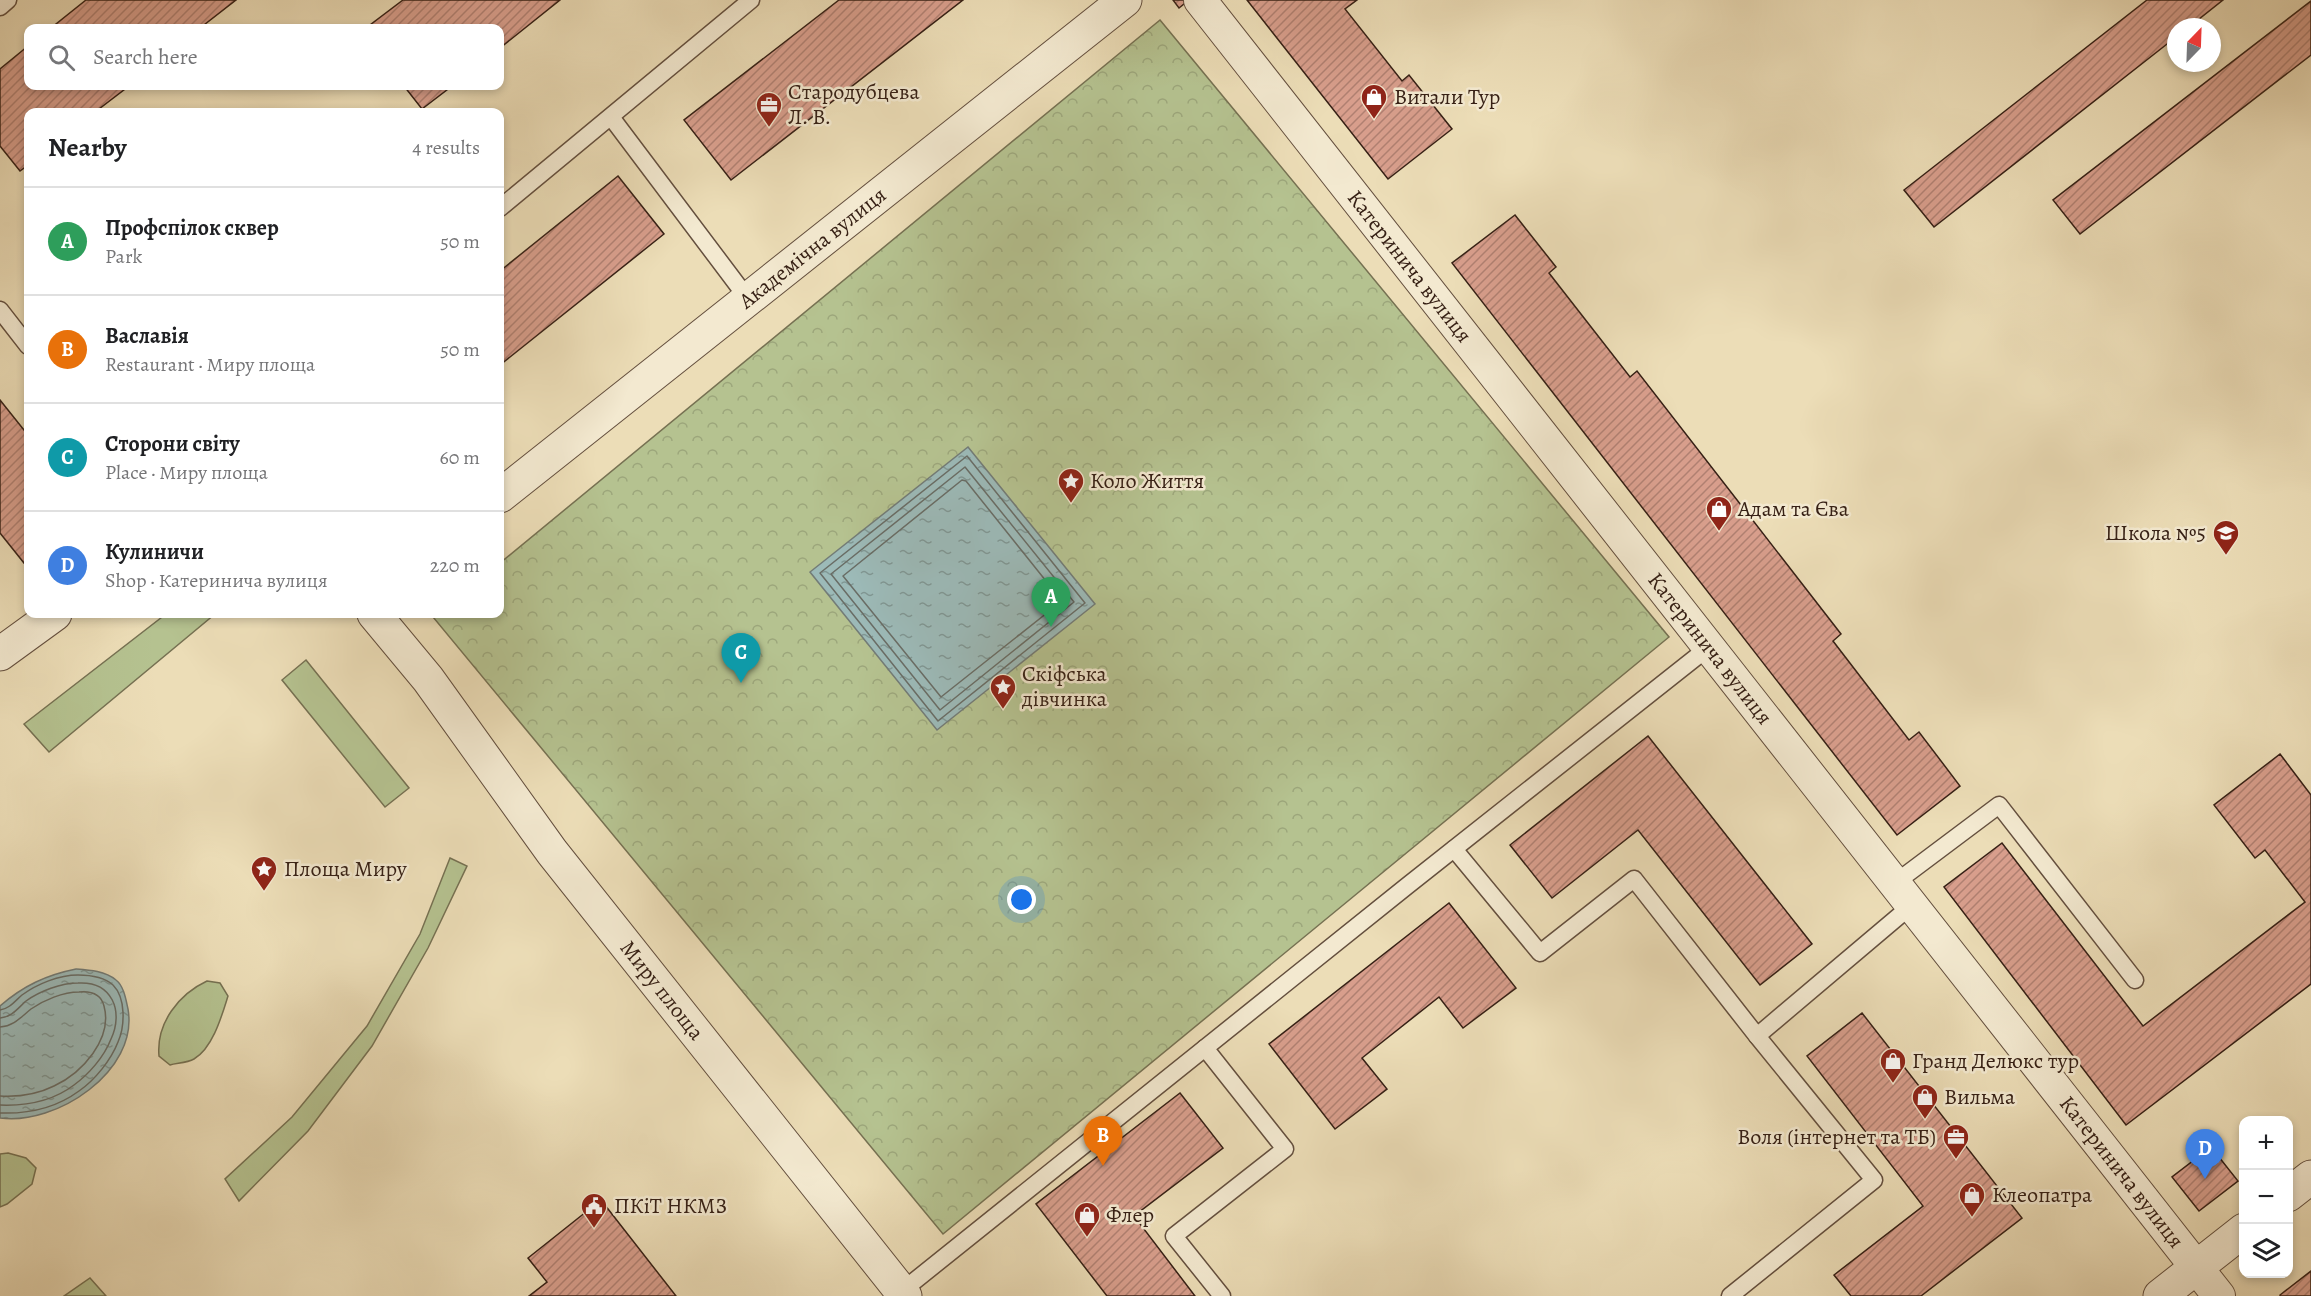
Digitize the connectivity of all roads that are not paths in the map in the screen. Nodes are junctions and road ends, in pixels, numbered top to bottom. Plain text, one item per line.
1 (8, 0) edge
2 (751, 0) edge
3 (1125, 0) edge
4 (1200, 0) edge
5 (0, 7) edge
6 (611, 117) junction
7 (504, 205) edge
8 (748, 299) junction
9 (0, 310) edge
10 (24, 340) edge
11 (504, 493) edge
12 (50, 618) edge
13 (377, 618) edge
14 (1709, 647) junction
15 (0, 654) edge
16 (1454, 849) junction
17 (1904, 894) junction
18 (2135, 980) dead end
19 (1757, 1036) junction
20 (1205, 1048) junction
21 (2311, 1177) edge
22 (2293, 1192) edge
23 (2239, 1234) edge
24 (2197, 1267) junction
25 (904, 1294) edge
26 (1222, 1296) edge
27 (1730, 1296) edge
28 (2160, 1296) edge
29 (2219, 1296) edge

1 - 5 lane
2 - 6 lane
3 - 8 street, Академічна вулиця
4 - 14 street, Катеринича вулиця
6 - 7 lane
6 - 8 lane
8 - 11 street, Академічна вулиця
9 - 10 lane
12 - 15 street
13 - 25 street, Миру площа
14 - 16 lane
14 - 17 street, Катеринича вулиця
16 - 19 lane
16 - 20 lane
17 - 18 lane
17 - 19 lane
17 - 24 street, Катеринича вулиця
19 - 27 lane
20 - 25 lane
20 - 26 lane
21 - 22 street
23 - 24 street
24 - 28 street
24 - 29 street, Катеринича вулиця

